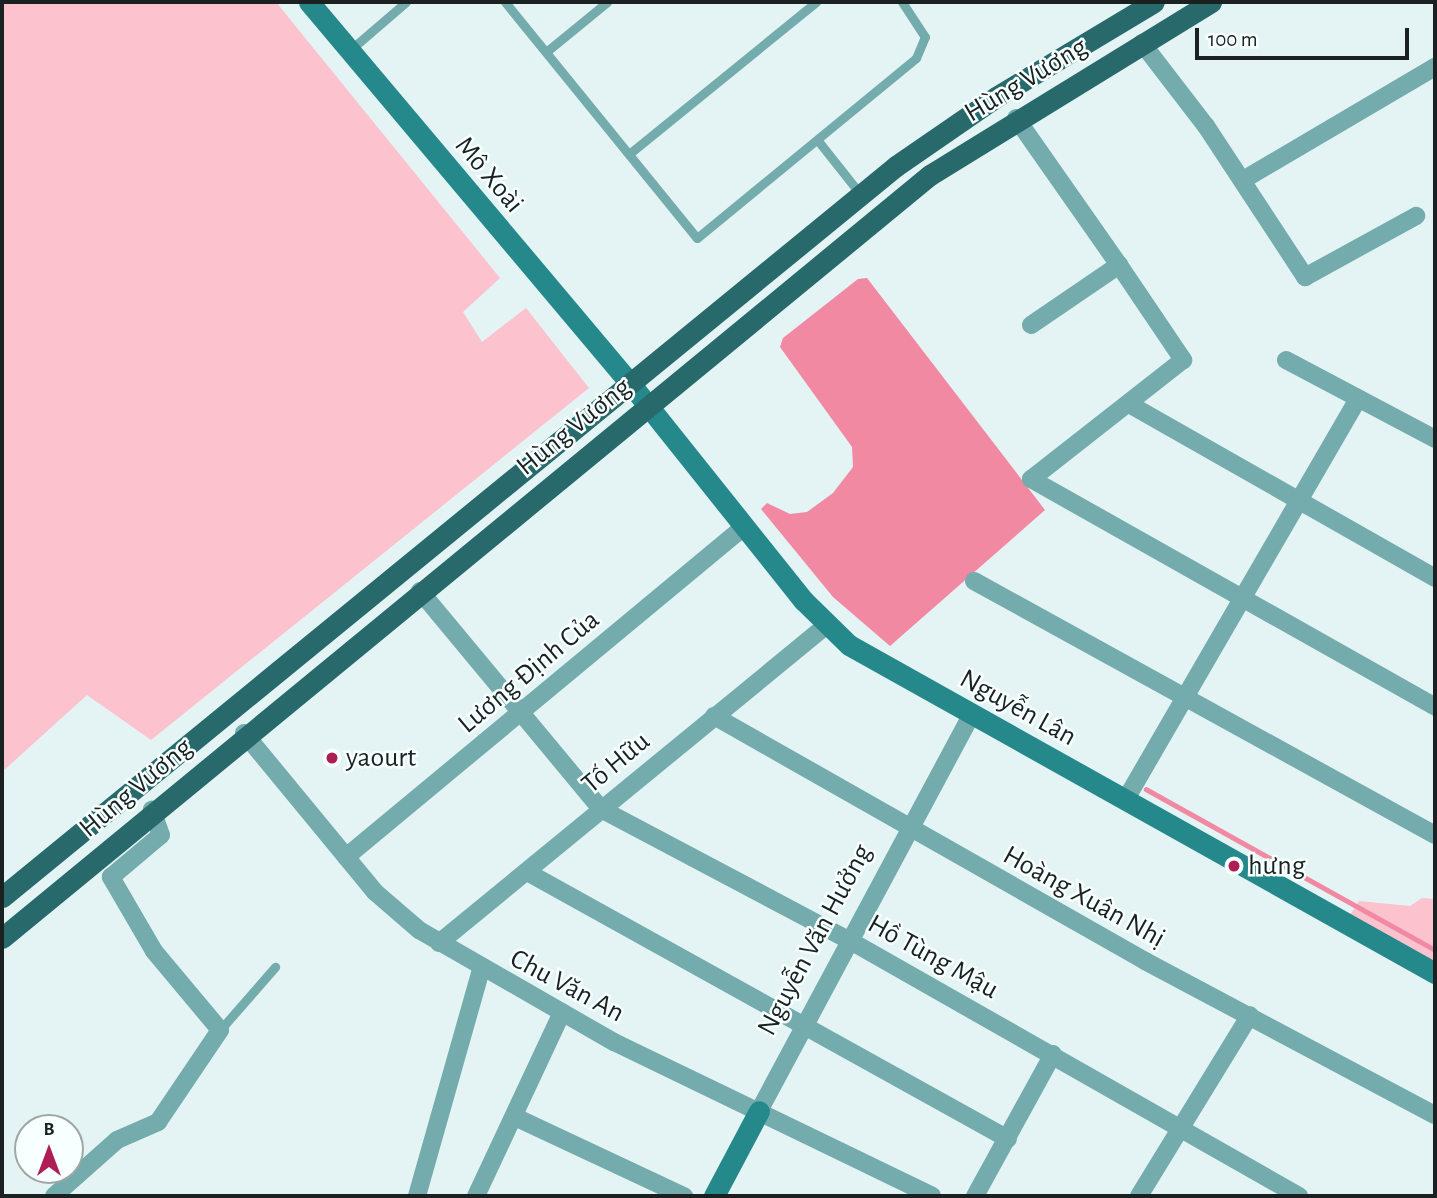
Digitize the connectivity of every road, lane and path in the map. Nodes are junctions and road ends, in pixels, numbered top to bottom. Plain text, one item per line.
1 (309, 2) edge
2 (406, 2) edge
3 (505, 2) edge
4 (607, 2) edge
5 (816, 2) edge
6 (902, 2) edge
7 (1154, 2) edge
8 (1211, 2) edge
9 (1142, 43) junction
10 (349, 51) junction
11 (546, 52) junction
12 (1435, 67) edge
13 (1016, 118) junction
14 (819, 142) junction
15 (629, 154) junction
16 (1243, 180) junction
17 (860, 195) junction
18 (1416, 216) dead end
19 (1119, 264) junction
20 (1031, 325) dead end
21 (1286, 360) dead end
22 (629, 382) junction
23 (1359, 398) junction
24 (647, 404) junction
25 (1129, 404) junction
26 (1435, 439) edge
27 (1300, 501) junction
28 (745, 526) junction
29 (1435, 578) edge
30 (974, 581) dead end
31 (419, 591) junction
32 (1243, 601) junction
33 (828, 624) junction
34 (1188, 699) junction
35 (1435, 706) edge
36 (972, 714) junction
37 (520, 715) junction
38 (714, 716) junction
39 (244, 733) junction
40 (1126, 799) junction
41 (601, 809) junction
42 (152, 810) junction
43 (906, 829) junction
44 (1435, 835) edge
45 (346, 857) junction
46 (527, 872) junction
47 (2, 897) edge
48 (2, 938) edge
49 (847, 939) junction
50 (439, 943) junction
51 (275, 967) dead end
52 (481, 970) junction
53 (1435, 973) edge
54 (562, 1012) junction
55 (1250, 1015) junction
56 (800, 1027) junction
57 (220, 1030) junction
58 (1053, 1054) junction
59 (759, 1111) junction
60 (1435, 1115) edge
61 (515, 1117) junction
62 (1176, 1129) junction
63 (1008, 1139) junction
64 (54, 1196) edge
65 (417, 1196) edge
66 (476, 1196) edge
67 (684, 1196) edge
68 (714, 1196) edge
69 (932, 1196) edge
70 (975, 1196) edge
71 (1139, 1196) edge
72 (1299, 1196) edge

1 - 10 street, Mô Xoài
2 - 10 lane
3 - 11 lane
4 - 11 lane
5 - 15 lane
6 - 14 lane
7 - 17 main road, Hùng Vương
8 - 9 main road, Hùng Vương
9 - 13 main road, Hùng Vương
9 - 16 street
10 - 22 street, Mô Xoài
11 - 15 lane
12 - 16 street
13 - 19 street
13 - 24 main road, Hùng Vương
14 - 15 lane
14 - 17 lane
16 - 18 street
17 - 22 main road, Hùng Vương
19 - 20 street
19 - 25 street
21 - 23 street
22 - 24 street, Mô Xoài
22 - 47 main road, Hùng Vương
23 - 26 street
23 - 27 street
24 - 28 street, Nguyễn Lân
24 - 31 main road, Hùng Vương
25 - 27 street
25 - 32 street
27 - 29 street
27 - 32 street
28 - 33 street, Nguyễn Lân
28 - 37 street, Lương Định Của
30 - 34 street
31 - 37 street, Hồ Tùng Mậu
31 - 39 main road, Hùng Vương
32 - 34 street
32 - 35 street
33 - 36 street, Nguyễn Lân
33 - 38 street, Tố Hữu
34 - 40 street
34 - 44 street
36 - 40 street, Nguyễn Lân
36 - 43 street, Nguyễn Văn Hưởng
37 - 41 street, Hồ Tùng Mậu
37 - 45 street, Lương Định Của
38 - 41 street, Tố Hữu
38 - 43 street, Hoàng Xuân Nhị
39 - 42 main road, Hùng Vương
39 - 45 street, Chu Văn An
40 - 53 street, Nguyễn Lân
41 - 46 street, Tố Hữu
41 - 49 street, Hồ Tùng Mậu
42 - 48 main road, Hùng Vương
42 - 57 street
43 - 49 street, Nguyễn Văn Hưởng
43 - 55 street, Hoàng Xuân Nhị
45 - 50 street, Chu Văn An
46 - 50 street, Tố Hữu
46 - 56 street
49 - 56 street, Nguyễn Văn Hưởng
49 - 58 street, Hồ Tùng Mậu
50 - 52 street, Chu Văn An
51 - 57 lane
52 - 54 street, Chu Văn An
52 - 65 street
54 - 59 street, Chu Văn An
54 - 61 street
55 - 60 street, Hoàng Xuân Nhị
55 - 62 street
56 - 59 street, Nguyễn Văn Hưởng
56 - 63 street
57 - 64 street
58 - 62 street, Hồ Tùng Mậu
58 - 63 street
59 - 68 street, Nguyễn Văn Hưởng
59 - 69 street, Chu Văn An
61 - 66 street
61 - 67 street
62 - 71 street
62 - 72 street, Hồ Tùng Mậu
63 - 70 street

